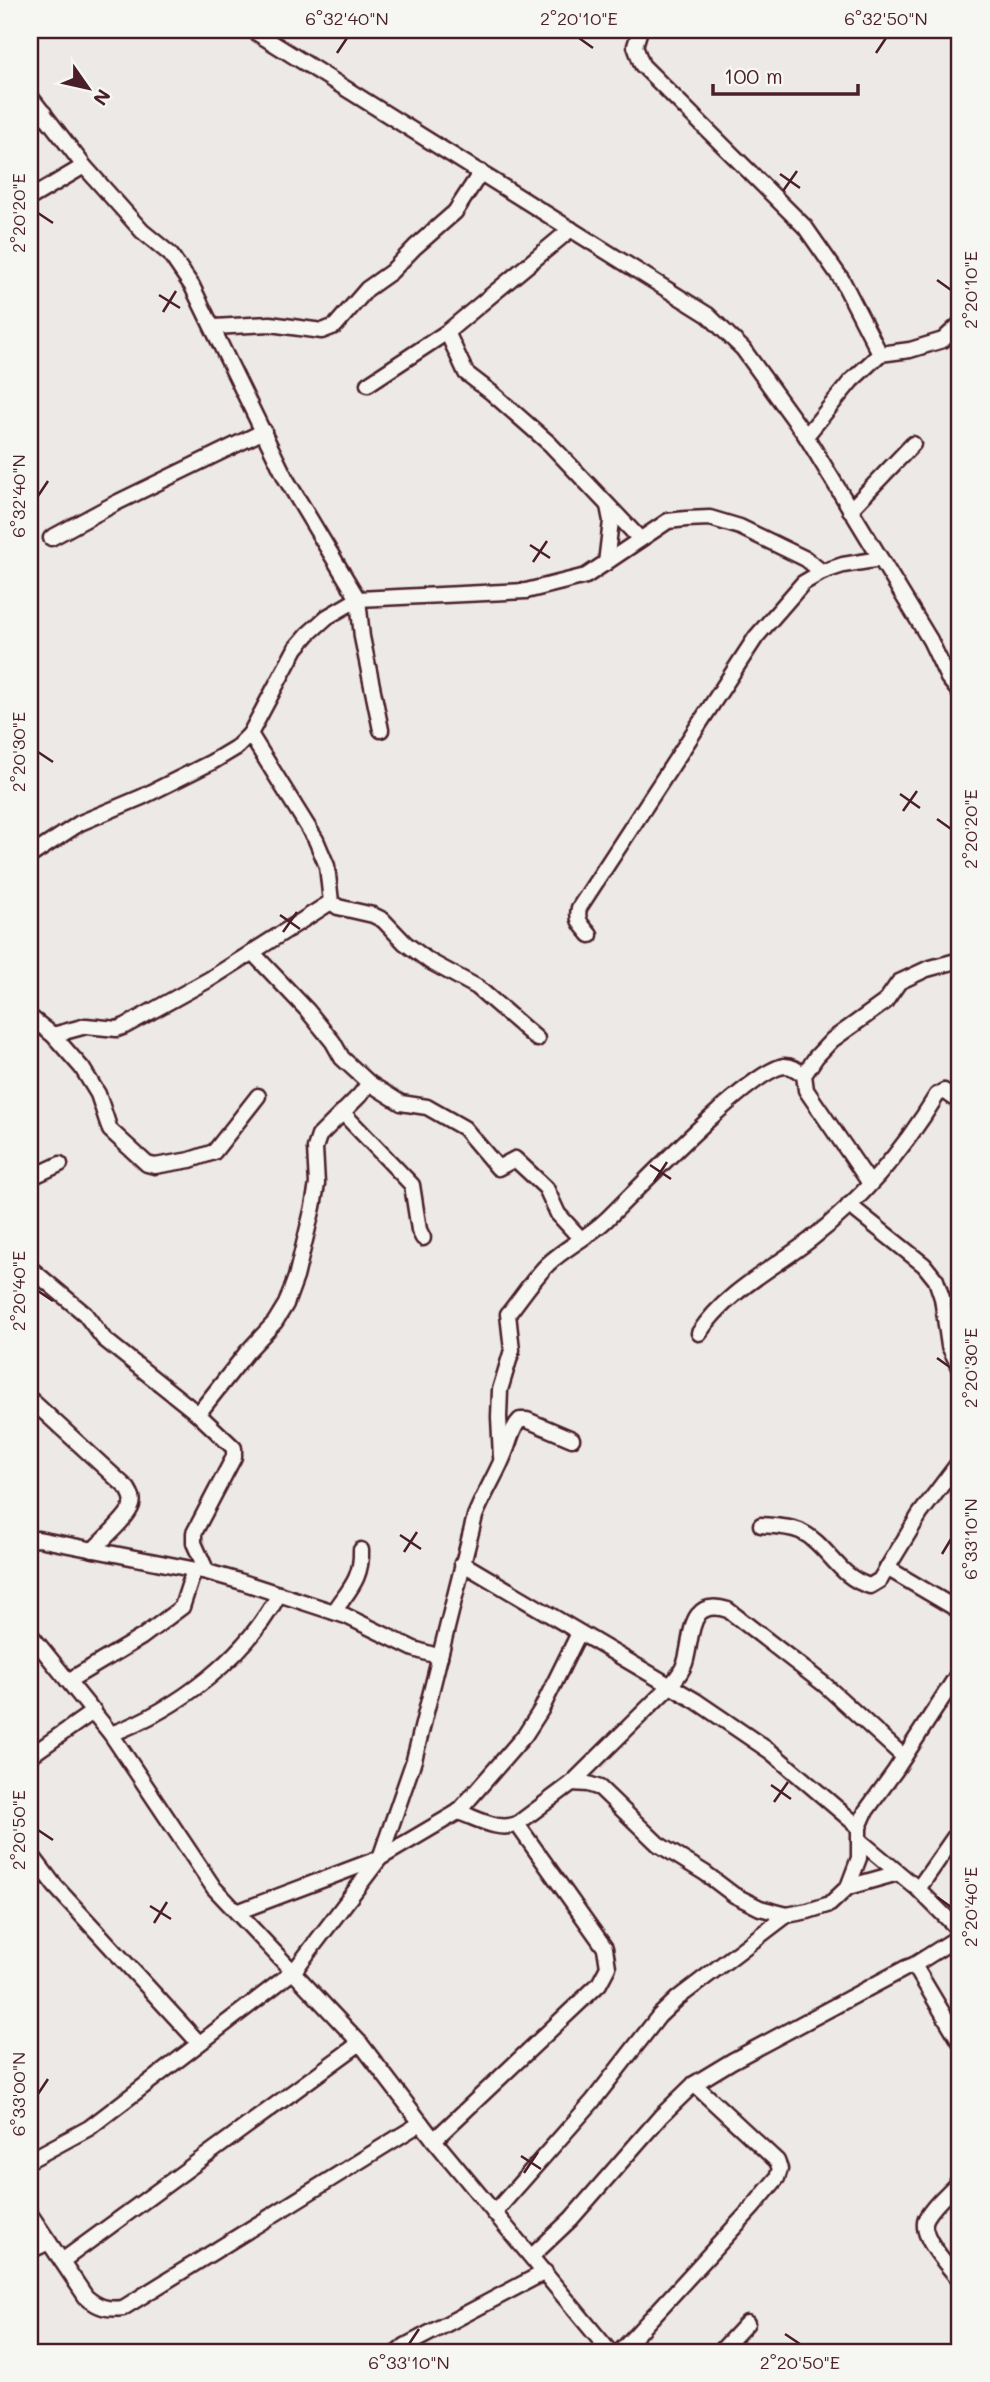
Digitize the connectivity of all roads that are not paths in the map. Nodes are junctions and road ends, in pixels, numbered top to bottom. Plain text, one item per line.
1 (252, 30) edge
2 (640, 30) edge
3 (30, 96) edge
4 (44, 113) junction
5 (30, 124) edge
6 (84, 166) junction
7 (481, 172) junction
8 (30, 198) edge
9 (571, 229) junction
10 (960, 324) edge
11 (214, 327) junction
12 (447, 332) junction
13 (880, 354) junction
14 (368, 384) dead end
15 (264, 430) junction
16 (806, 436) junction
17 (913, 444) dead end
18 (608, 506) junction
19 (850, 510) junction
20 (51, 538) dead end
21 (639, 538) junction
22 (880, 559) junction
23 (606, 563) junction
24 (822, 572) junction
25 (358, 599) junction
26 (954, 676) edge
27 (960, 694) edge
28 (381, 730) dead end
29 (250, 734) junction
30 (30, 856) edge
31 (331, 902) junction
32 (590, 934) dead end
33 (252, 952) junction
34 (960, 960) edge
35 (30, 1017) edge
36 (53, 1035) junction
37 (537, 1039) dead end
38 (804, 1075) junction
39 (369, 1083) junction
40 (258, 1096) dead end
41 (960, 1102) edge
42 (342, 1112) junction
43 (60, 1164) dead end
44 (30, 1178) edge
45 (869, 1182) junction
46 (849, 1205) junction
47 (423, 1238) dead end
48 (581, 1238) junction
49 (30, 1268) edge
50 (699, 1333) dead end
51 (960, 1368) edge
52 (30, 1399) edge
53 (198, 1414) junction
54 (572, 1439) dead end
55 (502, 1459) junction
56 (960, 1461) edge
57 (761, 1525) dead end
58 (30, 1540) edge
59 (93, 1550) junction
60 (361, 1550) dead end
61 (462, 1563) junction
62 (887, 1568) junction
63 (200, 1571) junction
64 (279, 1594) junction
65 (960, 1611) edge
66 (334, 1612) junction
67 (579, 1633) junction
68 (30, 1634) edge
69 (440, 1657) junction
70 (960, 1671) edge
71 (68, 1681) junction
72 (670, 1686) junction
73 (94, 1712) junction
74 (111, 1734) junction
75 (30, 1756) edge
76 (904, 1757) junction
77 (572, 1783) junction
78 (458, 1812) junction
79 (517, 1824) junction
80 (960, 1829) edge
81 (859, 1834) junction
82 (30, 1853) edge
83 (380, 1858) junction
84 (898, 1873) junction
85 (848, 1887) junction
86 (918, 1889) junction
87 (237, 1912) junction
88 (788, 1915) junction
89 (960, 1931) edge
90 (960, 1936) edge
91 (914, 1965) junction
92 (294, 1971) junction
93 (960, 2042) edge
94 (199, 2043) junction
95 (360, 2043) junction
96 (694, 2084) junction
97 (421, 2123) junction
98 (434, 2140) junction
99 (30, 2160) edge
100 (960, 2180) edge
101 (494, 2213) junction
102 (30, 2214) edge
103 (49, 2242) junction
104 (30, 2251) edge
105 (532, 2256) junction
106 (62, 2260) junction
107 (545, 2272) junction
108 (960, 2281) edge
109 (747, 2323) dead end
110 (398, 2352) edge
111 (610, 2352) edge
112 (620, 2352) edge
113 (720, 2352) edge

1 - 7 street
2 - 13 street
3 - 4 street
4 - 5 street
4 - 6 street
6 - 8 street
6 - 11 street
7 - 9 street
7 - 11 street
9 - 12 street
9 - 16 street
10 - 13 street
11 - 15 street
12 - 14 street
12 - 18 street
13 - 16 street
15 - 20 street
15 - 25 street
16 - 19 street
17 - 19 street
18 - 21 street
18 - 23 street
19 - 22 street
21 - 23 street
21 - 24 street
22 - 24 street
22 - 26 street
23 - 25 street
24 - 32 street
25 - 28 street
25 - 29 street
26 - 27 street
29 - 30 street
29 - 31 street
31 - 33 street
31 - 37 street
33 - 36 street
33 - 39 street
34 - 38 street
35 - 36 street
36 - 40 street
38 - 45 street
38 - 48 street
39 - 42 street
39 - 48 street
41 - 45 street
42 - 47 street
42 - 53 street
43 - 44 street
45 - 46 street
46 - 50 street
46 - 51 street
48 - 55 street
49 - 53 street
52 - 59 street
53 - 63 street
54 - 55 street
55 - 61 street
56 - 62 street
57 - 62 street
58 - 59 street
59 - 63 street
60 - 66 street
61 - 67 street
61 - 69 street
62 - 65 street
63 - 64 street
63 - 71 street
64 - 66 street
64 - 74 street
66 - 69 street
67 - 72 street
67 - 78 street
68 - 71 street
69 - 83 street
70 - 76 street
71 - 73 street
72 - 76 street
72 - 77 street
72 - 81 street
73 - 74 street
73 - 75 street
74 - 87 street
76 - 81 street
77 - 79 street
77 - 88 street
78 - 79 street
78 - 83 street
79 - 98 street
80 - 86 street
81 - 84 street
81 - 85 street
82 - 94 street
83 - 87 street
83 - 92 street
84 - 85 street
84 - 86 street
85 - 88 street
86 - 89 street
87 - 92 street
88 - 101 street
90 - 91 street
91 - 93 street
91 - 96 street
92 - 94 street
92 - 95 street
94 - 99 street
95 - 97 street
95 - 106 street
96 - 105 street
96 - 112 street
97 - 98 street
97 - 106 street
98 - 101 street
100 - 108 street
101 - 105 street
102 - 103 street
103 - 104 street
103 - 106 street
105 - 107 street
107 - 110 street
107 - 111 street
109 - 113 street

